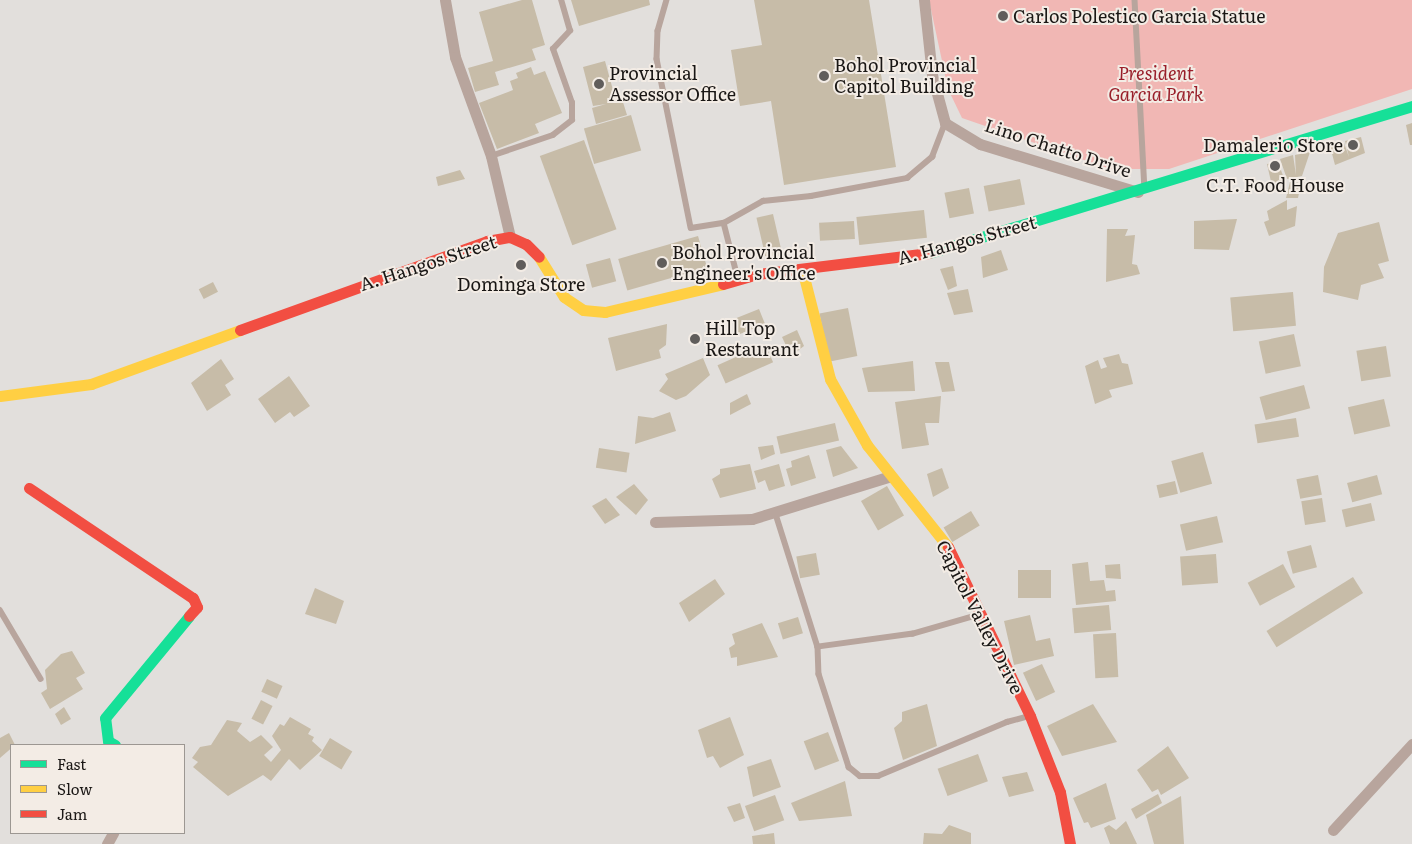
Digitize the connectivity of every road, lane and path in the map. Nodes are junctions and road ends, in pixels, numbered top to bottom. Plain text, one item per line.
1 (444, 0) edge
2 (561, 0) edge
3 (666, 0) edge
4 (924, 0) edge
5 (1135, 0) edge
6 (1412, 106) edge
7 (945, 123) junction
8 (491, 156) junction
9 (1142, 192) junction
10 (724, 223) junction
11 (510, 237) junction
12 (802, 269) junction
13 (738, 278) junction
14 (0, 396) edge
15 (891, 476) junction
16 (30, 488) dead end
17 (775, 512) junction
18 (655, 522) dead end
19 (0, 610) edge
20 (980, 615) junction
21 (818, 648) junction
22 (41, 679) dead end
23 (1030, 716) junction
24 (113, 744) edge
25 (1412, 744) edge
26 (1333, 830) dead end
27 (1070, 844) edge

1 - 8 street
2 - 8 lane
3 - 10 lane
4 - 7 street
5 - 9 lane
6 - 9 street, A. Hangos Street
7 - 9 street, Lino Chatto Drive
7 - 10 lane
8 - 11 street
9 - 12 street, A. Hangos Street
10 - 13 lane
11 - 13 street, A. Hangos Street
11 - 14 street, A. Hangos Street
12 - 13 street, A. Hangos Street
12 - 15 street, Capitol Valley Drive
15 - 17 street
15 - 20 street, Capitol Valley Drive
16 - 24 street
17 - 18 street
17 - 21 lane
19 - 22 lane
20 - 21 lane
20 - 23 street, Capitol Valley Drive
21 - 23 lane
23 - 27 street, Capitol Valley Drive
25 - 26 street

